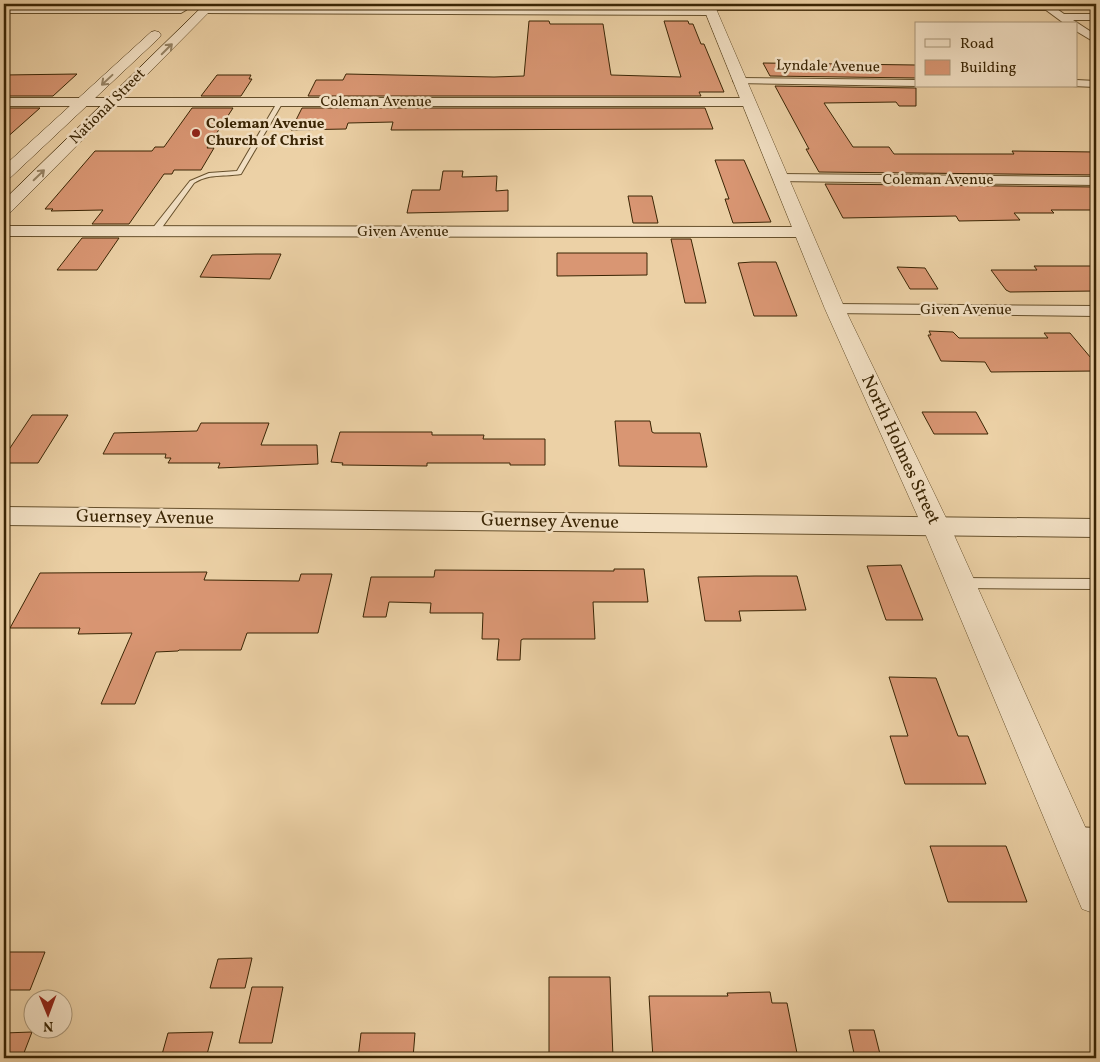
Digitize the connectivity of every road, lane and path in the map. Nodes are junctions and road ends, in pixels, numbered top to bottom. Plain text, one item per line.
1 (882, 5) edge
2 (1047, 6) edge
3 (184, 7) edge
4 (208, 7) edge
5 (709, 8) edge
6 (4, 10) edge
7 (1063, 17) junction
8 (1096, 17) edge
9 (1069, 22) edge
10 (1078, 27) edge
11 (1096, 40) edge
12 (915, 83) edge
13 (1078, 84) edge
14 (1096, 84) edge
15 (743, 91) junction
16 (4, 102) edge
17 (83, 102) junction
18 (113, 102) junction
19 (280, 102) junction
20 (4, 175) edge
21 (780, 178) junction
22 (1096, 181) edge
23 (4, 209) edge
24 (4, 231) edge
25 (155, 231) junction
26 (802, 232) junction
27 (835, 309) junction
28 (1096, 311) edge
29 (4, 516) edge
30 (936, 526) junction
31 (1096, 528) edge
32 (960, 583) junction
33 (1096, 584) edge
34 (1096, 835) edge
35 (1070, 836) junction
36 (1096, 895) edge

1 - 2 street
1 - 5 street
2 - 7 street
3 - 6 street
3 -> 17 street, National Street
4 - 5 street
18 -> 4 street, National Street
5 - 15 street, North Holmes Street
7 - 8 street
7 - 9 street
10 - 11 street
12 - 15 street, Lyndale Avenue
13 - 14 street
15 - 19 street, Coleman Avenue
15 - 21 street, North Holmes Street
16 - 17 street, Coleman Avenue
17 - 18 street, Coleman Avenue
17 - 20 street, National Street
18 - 19 street, Coleman Avenue
23 -> 18 street, National Street
19 - 25 lane
21 - 22 street, Coleman Avenue
21 - 26 street, North Holmes Street
24 - 25 street, Given Avenue
25 - 26 street, Given Avenue
26 - 27 street, North Holmes Street
27 - 28 street, Given Avenue
27 - 30 street, North Holmes Street
29 - 30 street, Guernsey Avenue
30 - 31 street, Guernsey Avenue
30 - 32 street, North Holmes Street
32 - 33 lane
32 - 35 street, North Holmes Street
34 - 35 lane
35 - 36 street, North Holmes Street

